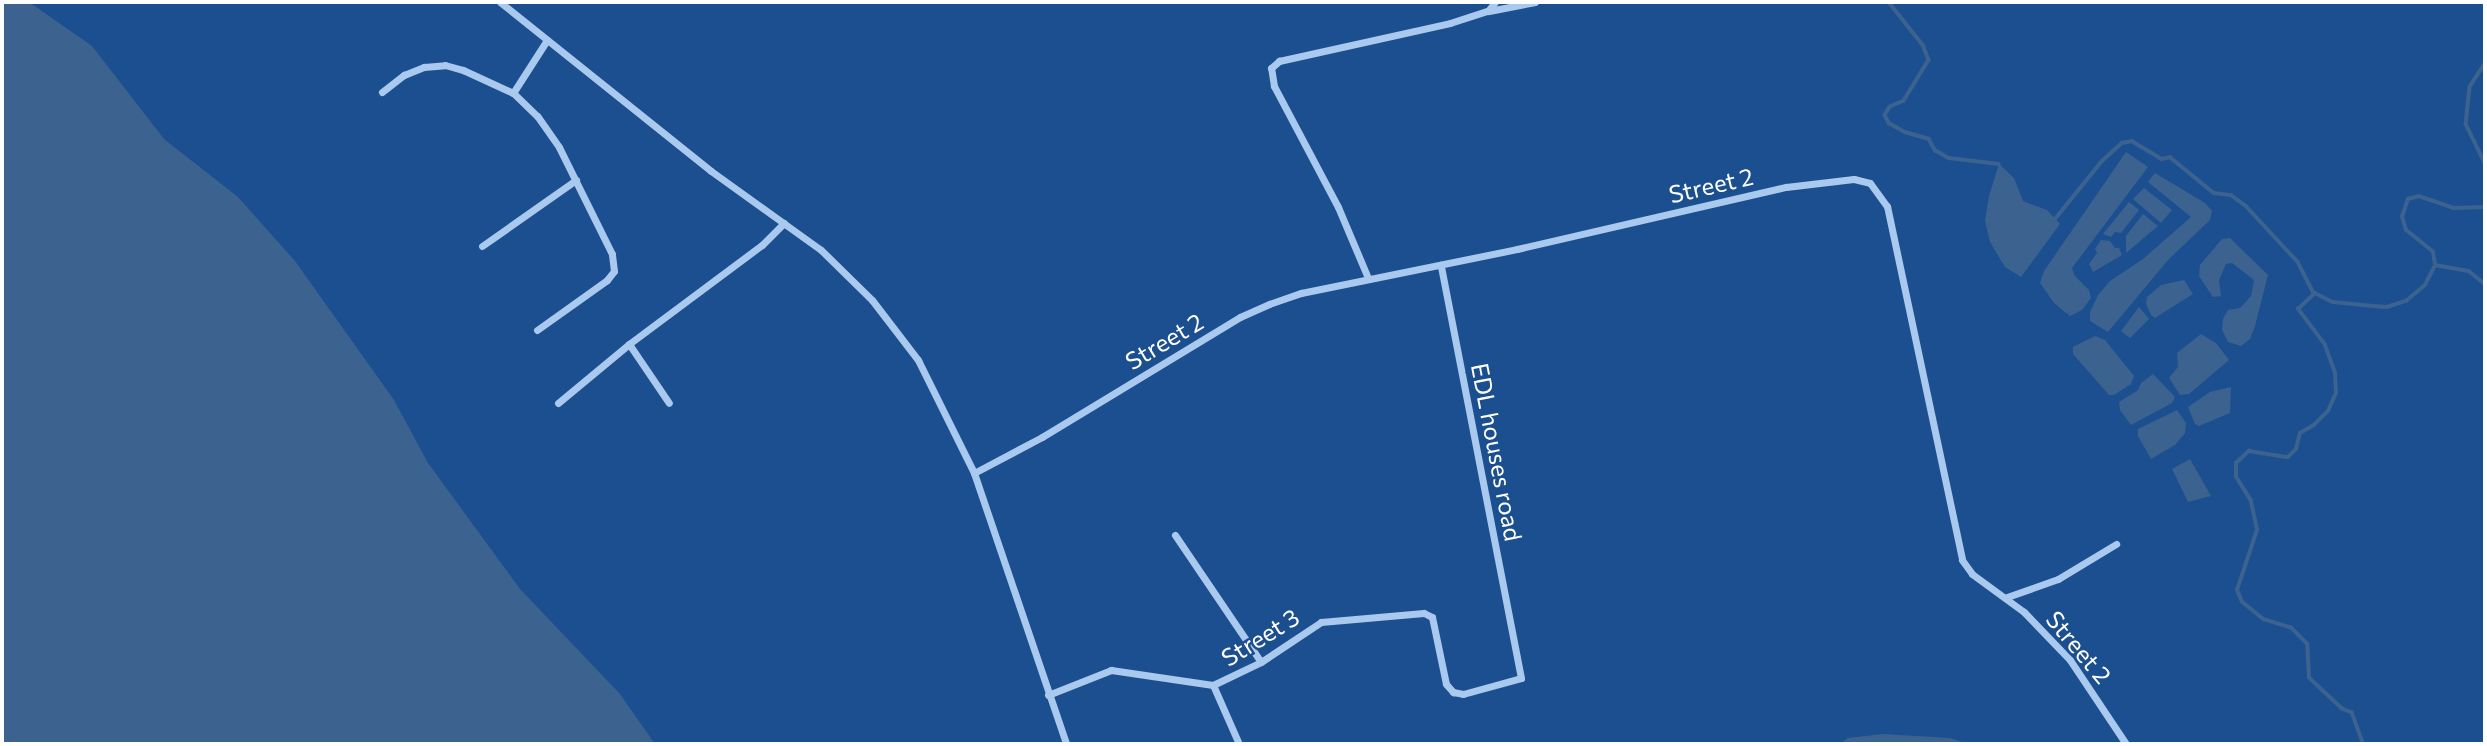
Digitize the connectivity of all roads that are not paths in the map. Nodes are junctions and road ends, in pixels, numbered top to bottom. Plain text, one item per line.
1 (500, 2) edge
2 (1495, 2) edge
3 (1535, 2) edge
4 (1488, 11) junction
5 (547, 40) junction
6 (382, 92) dead end
7 (513, 93) junction
8 (576, 180) junction
9 (784, 223) junction
10 (482, 246) dead end
11 (1441, 265) junction
12 (1368, 278) junction
13 (537, 330) dead end
14 (629, 344) junction
15 (558, 403) dead end
16 (670, 403) dead end
17 (974, 473) junction
18 (1175, 535) dead end
19 (2116, 544) dead end
20 (2007, 597) junction
21 (1261, 662) junction
22 (1521, 678) joint
23 (1213, 685) junction
24 (1048, 695) junction
25 (1066, 744) edge
26 (1239, 744) edge
27 (2126, 744) edge

1 - 5 street
2 - 4 street
3 - 4 street
4 - 12 street
5 - 7 street
5 - 9 street
6 - 7 street
7 - 8 street
8 - 10 street
8 - 13 street
9 - 14 street
9 - 17 street
11 - 12 street, Street 2
11 - 20 street, Street 2
11 - 22 street, EDL houses road
12 - 17 street, Street 2
14 - 15 street
14 - 16 street
17 - 24 street
18 - 21 street
19 - 20 street
20 - 27 street, Street 2
21 - 22 street, Street 3
21 - 23 street, Street 3
23 - 24 street, Street 3
23 - 26 street
24 - 25 street

